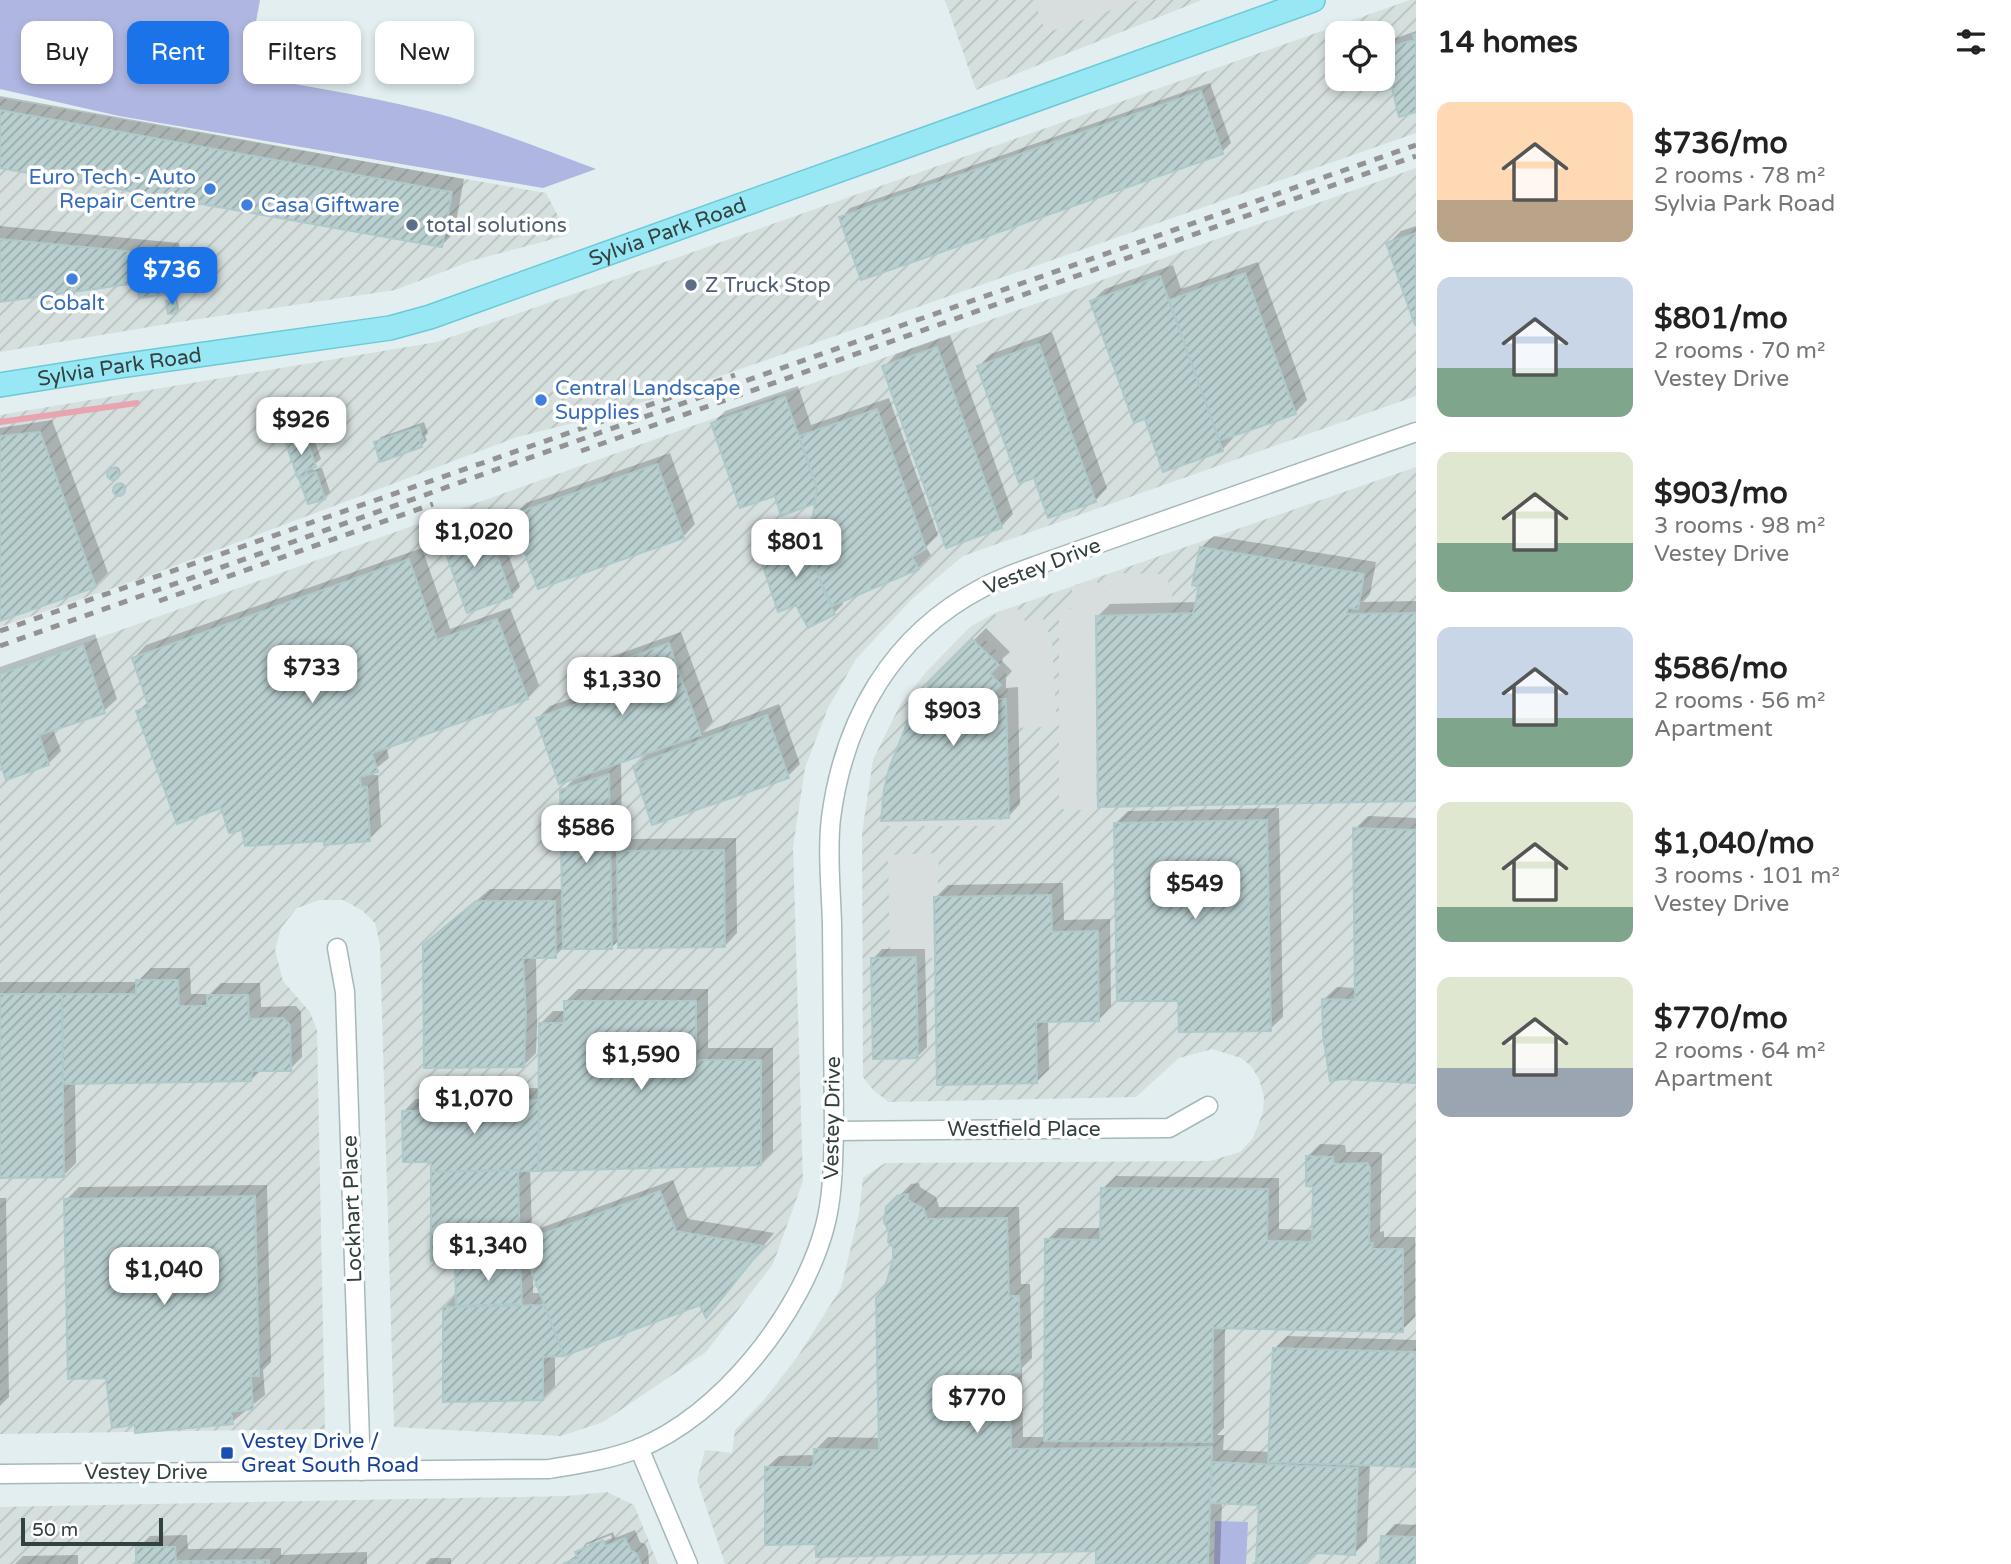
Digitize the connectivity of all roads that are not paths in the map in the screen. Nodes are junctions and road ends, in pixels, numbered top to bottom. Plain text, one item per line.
1 (1313, 0) edge
2 (0, 385) edge
3 (1416, 432) edge
4 (337, 948) dead end
5 (1208, 1106) dead end
6 (834, 1131) junction
7 (639, 1448) junction
8 (360, 1471) junction
9 (0, 1474) edge
10 (688, 1564) edge

1 - 2 main road, Sylvia Park Road
3 - 6 street, Vestey Drive
4 - 8 street, Lockhart Place
5 - 6 street, Westfield Place
6 - 7 street, Vestey Drive
7 - 8 street, Vestey Drive
7 - 10 street
8 - 9 street, Vestey Drive

